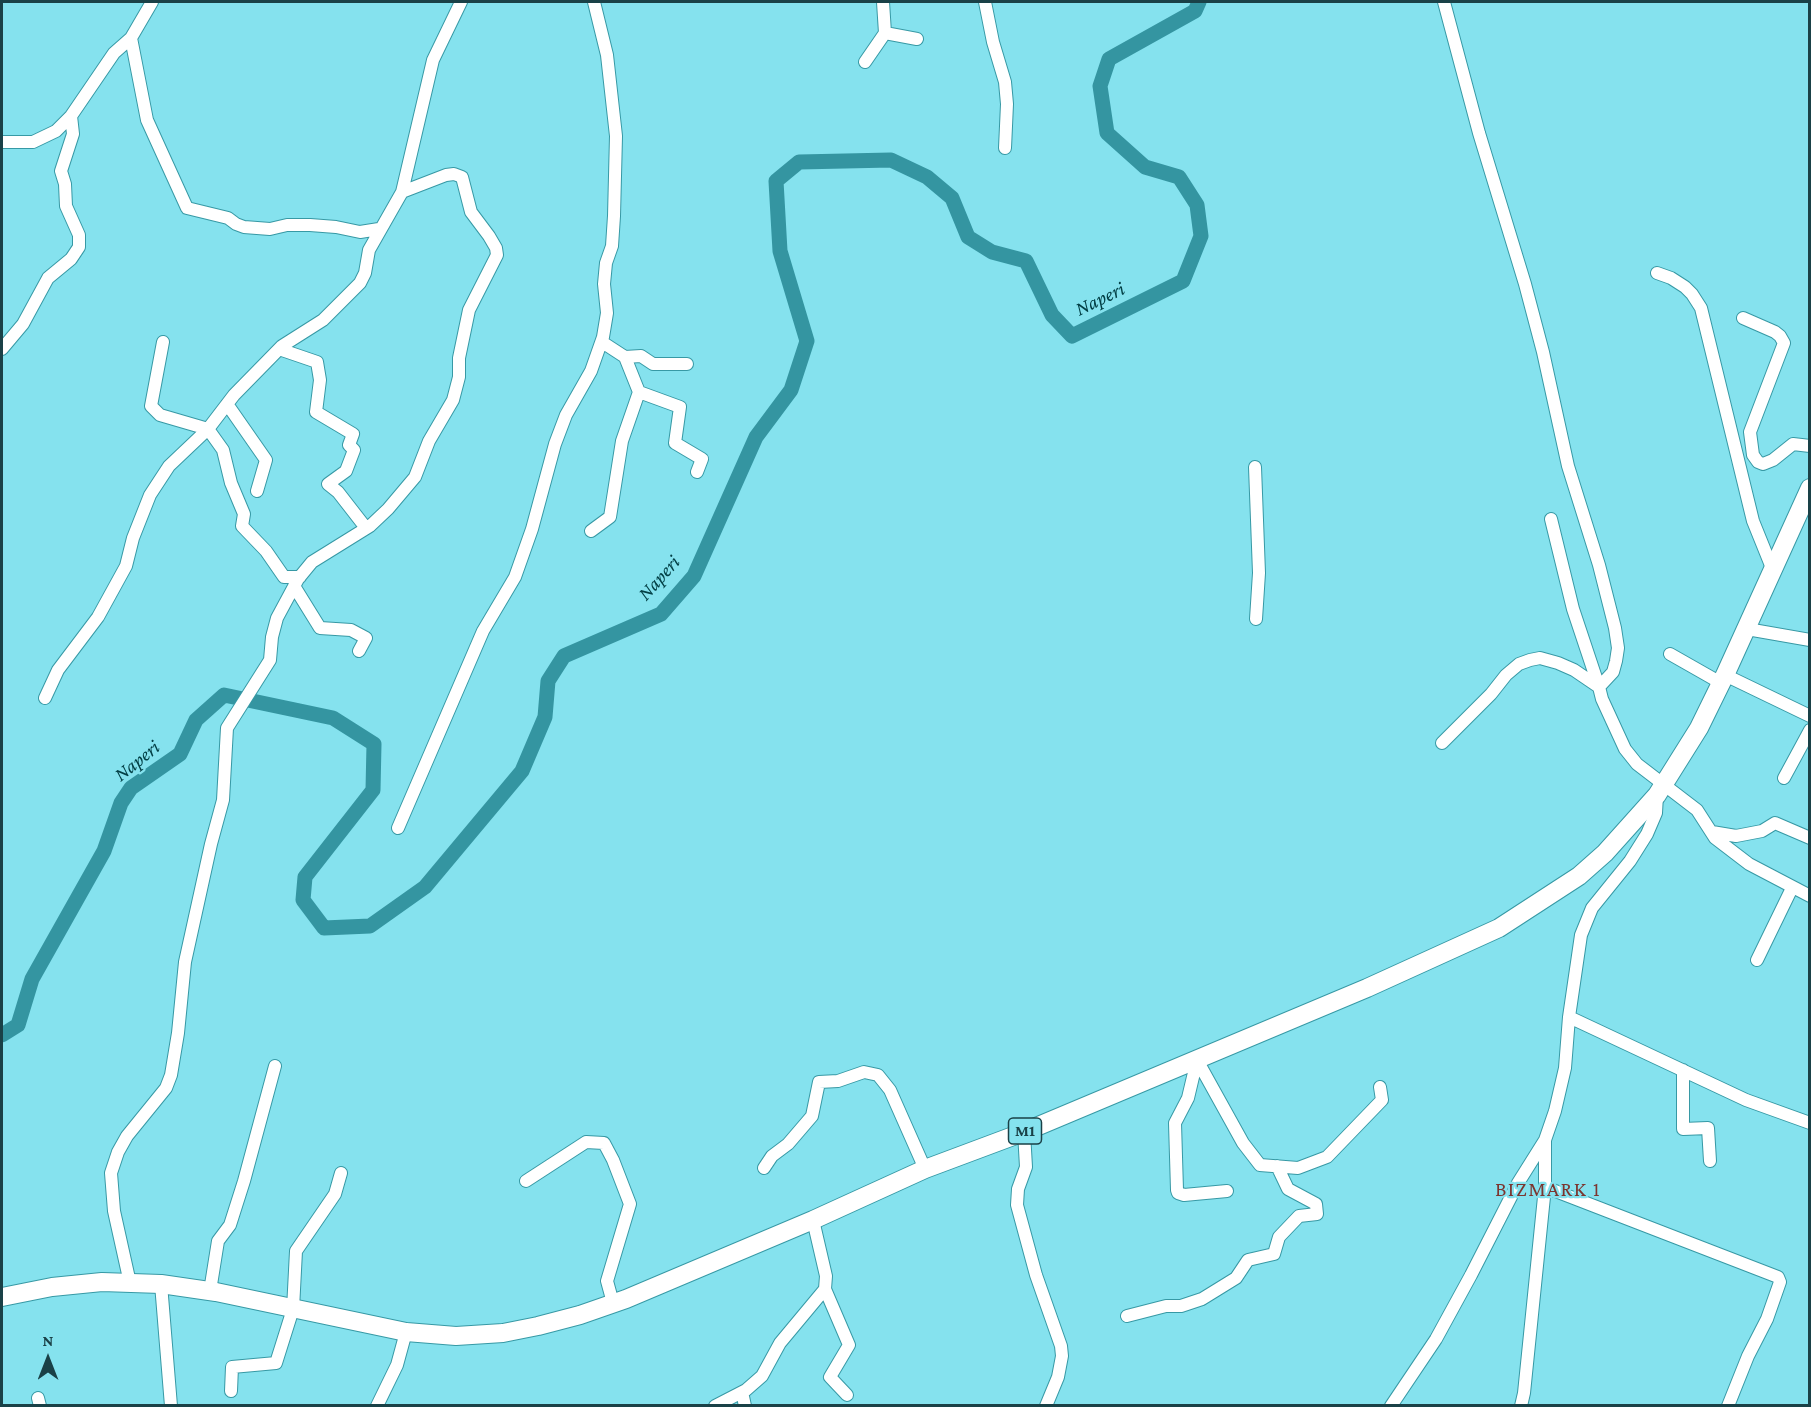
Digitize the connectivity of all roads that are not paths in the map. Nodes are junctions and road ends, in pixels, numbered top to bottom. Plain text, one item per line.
1 (152, 2) edge
2 (461, 2) edge
3 (594, 2) edge
4 (883, 2) edge
5 (985, 2) edge
6 (1444, 2) edge
7 (885, 33) junction
8 (131, 38) junction
9 (917, 39) dead end
10 (865, 62) dead end
11 (70, 116) junction
12 (2, 142) edge
13 (1005, 148) dead end
14 (402, 192) junction
15 (379, 229) junction
16 (1657, 273) dead end
17 (1743, 318) dead end
18 (163, 342) dead end
19 (602, 342) junction
20 (279, 349) junction
21 (2, 350) edge
22 (626, 357) junction
23 (687, 364) dead end
24 (639, 392) junction
25 (227, 404) junction
26 (208, 429) junction
27 (1809, 446) edge
28 (1255, 467) dead end
29 (697, 472) dead end
30 (1809, 489) edge
31 (257, 492) dead end
32 (1551, 519) dead end
33 (366, 528) junction
34 (591, 531) dead end
35 (1772, 568) junction
36 (297, 581) junction
37 (1256, 619) dead end
38 (1747, 629) junction
39 (1809, 640) edge
40 (359, 651) dead end
41 (1670, 654) dead end
42 (1723, 679) junction
43 (1599, 687) junction
44 (45, 698) dead end
45 (1809, 716) edge
46 (1809, 730) edge
47 (1442, 743) dead end
48 (1784, 778) dead end
49 (1661, 790) junction
50 (398, 828) dead end
51 (1712, 832) junction
52 (1809, 838) edge
53 (1792, 888) junction
54 (1809, 896) edge
55 (1757, 960) dead end
56 (1569, 1017) junction
57 (1197, 1060) junction
58 (275, 1066) dead end
59 (1683, 1070) junction
60 (1380, 1087) dead end
61 (1809, 1123) edge
62 (1024, 1132) junction
63 (1545, 1140) junction
64 (1710, 1161) dead end
65 (1277, 1166) junction
66 (764, 1168) dead end
67 (926, 1169) junction
68 (341, 1173) dead end
69 (526, 1182) dead end
70 (1545, 1187) junction
71 (1227, 1191) dead end
72 (813, 1220) junction
73 (130, 1283) junction
74 (161, 1284) junction
75 (825, 1289) junction
76 (210, 1291) junction
77 (2, 1297) edge
78 (613, 1303) junction
79 (293, 1309) junction
80 (1127, 1316) dead end
81 (406, 1332) junction
82 (231, 1391) dead end
83 (742, 1392) junction
84 (847, 1395) dead end
85 (171, 1406) edge
86 (377, 1406) edge
87 (715, 1406) edge
88 (745, 1406) edge
89 (1046, 1406) edge
90 (1391, 1406) edge
91 (1521, 1406) edge
92 (1728, 1406) edge

1 - 8 street
2 - 14 street
3 - 19 street
4 - 7 street
5 - 13 street
6 - 43 street
7 - 9 street
7 - 10 street
8 - 11 street
8 - 15 street
11 - 12 street
11 - 21 street
14 - 15 street
14 - 33 street
15 - 20 street
16 - 35 street
17 - 27 street
18 - 26 street
19 - 22 street
19 - 50 street
20 - 25 street
20 - 33 street
22 - 23 street
22 - 24 street
24 - 29 street
24 - 34 street
25 - 26 street
25 - 31 street
26 - 36 street
26 - 44 street
28 - 37 street
30 - 35 highway, M1
32 - 43 street
33 - 36 street
35 - 38 highway, M1
36 - 40 street
36 - 73 street
38 - 39 street
38 - 42 highway, M1
41 - 42 street
42 - 45 street
42 - 49 highway, M1
43 - 47 street
43 - 49 street
46 - 48 street
49 - 51 street
49 - 56 street
49 - 57 highway, M1
51 - 52 street
51 - 53 street
53 - 54 street
53 - 55 street
56 - 59 street
56 - 63 street
57 - 62 highway, M1
57 - 65 street
57 - 71 street
58 - 76 street
59 - 61 street
59 - 64 street
60 - 65 street
62 - 67 highway, M1
62 - 89 street
63 - 70 street
63 - 90 street
65 - 80 street
66 - 67 street
67 - 72 highway, M1
68 - 79 street
69 - 78 street
70 - 91 street
70 - 92 street
72 - 75 street
72 - 78 highway, M1
73 - 74 highway, M1
73 - 77 highway, M1
74 - 76 highway, M1
74 - 85 street
75 - 83 street
75 - 84 street
76 - 79 highway, M1
78 - 81 highway, M1
79 - 81 highway, M1
79 - 82 street
81 - 86 street
83 - 87 street
83 - 88 street

